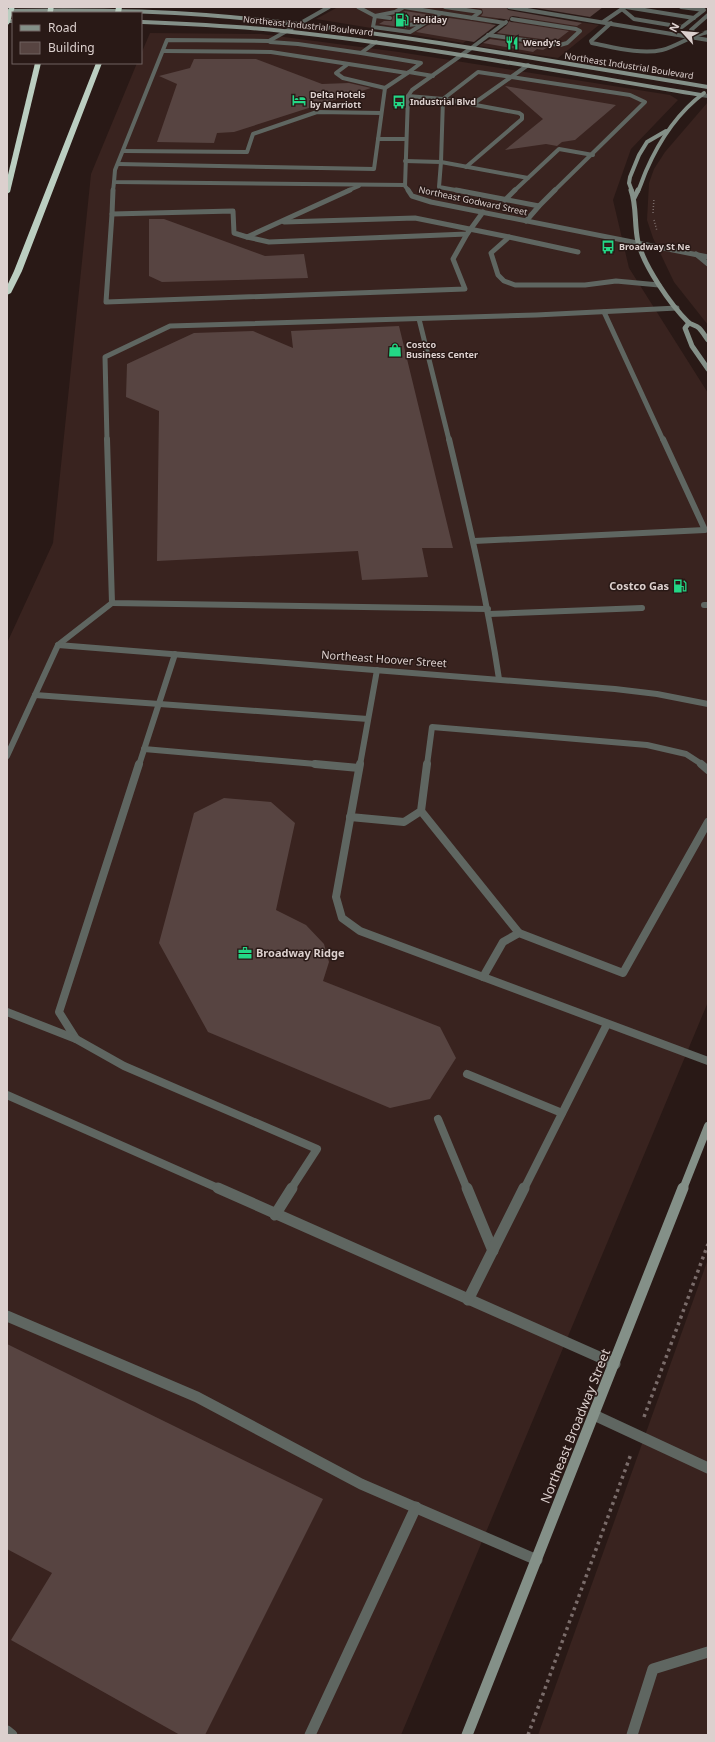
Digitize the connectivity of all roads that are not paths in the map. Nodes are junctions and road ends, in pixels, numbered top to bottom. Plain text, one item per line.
1 (12, 7) edge
2 (329, 7) edge
3 (358, 7) edge
4 (404, 7) edge
5 (445, 7) edge
6 (509, 7) edge
7 (681, 7) edge
8 (624, 8) edge
9 (524, 9) junction
10 (119, 10) edge
11 (7, 11) edge
12 (397, 13) dead end
13 (441, 13) junction
14 (375, 16) junction
15 (708, 16) edge
16 (421, 17) dead end
17 (390, 18) dead end
18 (472, 18) junction
19 (694, 18) junction
20 (512, 19) junction
21 (7, 21) edge
22 (414, 21) dead end
23 (142, 22) edge
24 (383, 22) dead end
25 (603, 22) junction
26 (425, 23) junction
27 (505, 23) junction
28 (611, 23) junction
29 (300, 25) junction
30 (408, 25) dead end
31 (288, 32) junction
32 (708, 32) edge
33 (695, 34) junction
34 (488, 35) junction
35 (688, 37) junction
36 (708, 40) edge
37 (269, 41) junction
38 (376, 42) junction
39 (470, 49) junction
40 (163, 51) junction
41 (361, 53) junction
42 (463, 55) junction
43 (38, 64) edge
44 (100, 64) edge
45 (348, 64) junction
46 (528, 65) junction
47 (408, 73) junction
48 (434, 76) junction
49 (511, 77) junction
50 (708, 87) edge
51 (385, 88) junction
52 (708, 90) edge
53 (701, 95) junction
54 (408, 96) junction
55 (708, 96) edge
56 (443, 99) junction
57 (473, 104) junction
58 (381, 113) junction
59 (666, 131) junction
60 (378, 139) junction
61 (406, 139) junction
62 (123, 151) junction
63 (593, 155) junction
64 (405, 161) junction
65 (442, 162) junction
66 (118, 164) junction
67 (466, 167) junction
68 (528, 178) junction
69 (114, 182) junction
70 (361, 184) junction
71 (405, 185) junction
72 (7, 192) edge
73 (634, 198) junction
74 (505, 200) junction
75 (539, 206) junction
76 (483, 212) junction
77 (112, 214) junction
78 (526, 221) junction
79 (279, 223) junction
80 (472, 230) junction
81 (467, 234) junction
82 (247, 237) junction
83 (509, 237) junction
84 (638, 242) junction
85 (578, 252) dead end
86 (696, 254) junction
87 (708, 257) edge
88 (708, 264) edge
89 (659, 285) junction
90 (7, 293) edge
91 (677, 308) junction
92 (604, 312) junction
93 (419, 319) junction
94 (689, 323) junction
95 (708, 340) edge
96 (708, 369) edge
97 (705, 530) junction
98 (708, 536) edge
99 (474, 540) junction
100 (112, 604) junction
101 (642, 608) dead end
102 (488, 612) junction
103 (58, 645) junction
104 (175, 654) junction
105 (377, 670) junction
106 (499, 680) junction
107 (35, 695) junction
108 (158, 704) junction
109 (708, 704) edge
110 (368, 719) junction
111 (144, 749) junction
112 (7, 756) edge
113 (359, 768) junction
114 (708, 770) edge
115 (421, 812) junction
116 (350, 817) junction
117 (708, 822) edge
118 (519, 933) junction
119 (483, 977) junction
120 (7, 1012) edge
121 (607, 1024) junction
122 (76, 1040) junction
123 (708, 1061) edge
124 (467, 1074) dead end
125 (7, 1095) edge
126 (562, 1113) junction
127 (438, 1119) dead end
128 (708, 1126) edge
129 (276, 1215) junction
130 (493, 1250) junction
131 (468, 1300) junction
132 (7, 1316) edge
133 (615, 1364) junction
134 (594, 1415) junction
135 (708, 1468) edge
136 (416, 1507) junction
137 (537, 1560) junction
138 (708, 1652) edge
139 (7, 1731) edge
140 (12, 1735) edge
141 (310, 1735) edge
142 (467, 1735) edge
143 (632, 1735) edge

1 - 21 highway, bridge
2 - 29 street
3 - 14 street
4 - 13 street
4 - 14 street
5 - 18 street
6 - 9 street
7 - 19 street
8 - 19 street
8 - 19 street
8 - 25 street
9 - 20 street
9 - 25 street
10 - 11 main road, Northeast Industrial Boulevard
10 - 29 main road, Northeast Industrial Boulevard
12 - 14 street
13 - 18 street
13 - 26 street
14 - 17 street
14 - 24 street
14 - 26 street
15 - 33 street
16 - 26 street
18 - 27 street
20 - 27 street
20 - 34 street
22 - 26 street
23 - 31 main road, Northeast Industrial Boulevard
25 - 28 street
26 - 30 street
27 - 34 street
28 - 35 street
28 - 35 street
29 - 31 street
29 - 39 main road, Northeast Industrial Boulevard
31 - 37 street
31 - 38 main road, Northeast Industrial Boulevard
32 - 33 street
33 - 35 street
34 - 39 street
35 - 36 street
37 - 40 street
37 - 41 street
38 - 41 street
38 - 42 main road, Northeast Industrial Boulevard
39 - 42 street
39 - 50 main road, Northeast Industrial Boulevard
40 - 45 street
40 - 62 street
41 - 47 street
42 - 46 main road, Northeast Industrial Boulevard
42 - 48 street
43 - 72 highway
44 - 90 highway
45 - 47 street
45 - 51 street
46 - 49 street
46 - 53 main road, Northeast Industrial Boulevard
47 - 48 street
47 - 51 street
48 - 54 street
49 - 56 street
49 - 57 street
49 - 63 street
51 - 58 street
52 - 53 main road
53 - 55 street, Northeast Industrial Boulevard
53 - 59 main road
54 - 56 street
54 - 61 street, Northeast Godward Street
56 - 57 street
56 - 65 street
57 - 67 street
58 - 60 street
58 - 62 street
59 - 73 main road
59 - 73 main road
60 - 61 street
60 - 66 street
61 - 64 street, Northeast Godward Street
62 - 66 street
63 - 68 street
63 - 75 street
64 - 65 street
64 - 71 street, Northeast Godward Street
65 - 67 street
65 - 74 street
66 - 69 street
67 - 68 street
68 - 74 street
69 - 70 street
69 - 77 street
70 - 71 street
70 - 79 street
71 - 76 street, Northeast Godward Street
73 - 84 main road
74 - 75 street
75 - 78 street
76 - 78 street, Northeast Godward Street
76 - 80 street
77 - 81 street
77 - 82 street
78 - 84 street, Northeast Godward Street
79 - 80 street
79 - 82 street
80 - 81 street
80 - 83 street
81 - 82 street
83 - 85 street
83 - 89 street
84 - 86 street, Northeast Godward Street
84 - 89 main road
86 - 87 street, Northeast Godward Street
86 - 88 street
89 - 91 main road
91 - 92 street
91 - 94 main road
92 - 93 street
92 - 97 street
93 - 99 street
93 - 100 street
94 - 95 main road
94 - 96 main road
97 - 98 street
97 - 99 street
99 - 102 street
100 - 102 street
100 - 103 street
101 - 102 street
102 - 106 street
103 - 104 street, Northeast Hoover Street
103 - 107 street
104 - 105 street, Northeast Hoover Street
104 - 108 street
105 - 106 street, Northeast Hoover Street
105 - 110 street
106 - 109 street, Northeast Hoover Street
107 - 108 street
107 - 112 street
108 - 110 street
108 - 111 street
110 - 113 street
111 - 113 street
111 - 122 street
113 - 116 street
114 - 115 street
115 - 116 street
115 - 118 street
116 - 119 street
117 - 118 street
118 - 119 street
119 - 121 street
120 - 122 street
121 - 123 street
121 - 126 street
122 - 129 street
124 - 126 street
125 - 129 street
126 - 130 street
127 - 130 street
128 - 133 main road, Northeast Broadway Street
129 - 131 street
130 - 131 street
131 - 133 street
132 - 136 street
133 - 134 main road, Northeast Broadway Street
134 - 135 street
134 - 137 main road, Northeast Broadway Street
136 - 137 street
136 - 141 street
137 - 142 main road, Northeast Broadway Street
138 - 143 street
139 - 140 street

